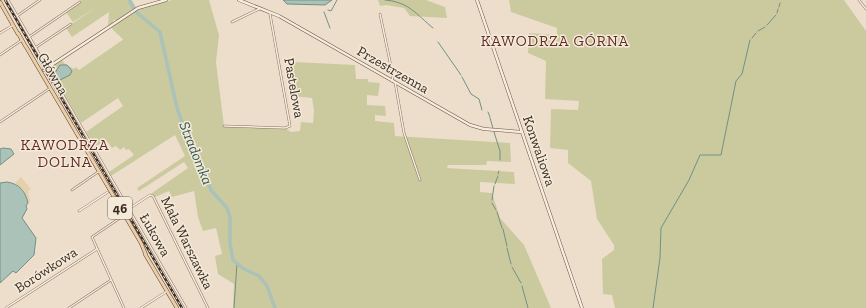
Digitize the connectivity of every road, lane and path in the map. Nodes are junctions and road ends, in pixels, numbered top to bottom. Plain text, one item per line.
1 (8, 0) edge
2 (40, 0) edge
3 (166, 0) edge
4 (239, 0) edge
5 (477, 0) edge
6 (859, 0) edge
7 (0, 2) edge
8 (80, 2) dead end
9 (260, 8) junction
10 (866, 9) edge
11 (270, 12) junction
12 (380, 14) dead end
13 (17, 16) junction
14 (232, 22) dead end
15 (71, 24) dead end
16 (14, 25) junction
17 (0, 33) edge
18 (29, 37) junction
19 (22, 40) junction
20 (25, 45) junction
21 (36, 48) junction
22 (0, 55) edge
23 (39, 68) junction
24 (48, 68) junction
25 (44, 70) junction
26 (44, 76) junction
27 (394, 81) junction
28 (49, 89) junction
29 (64, 112) junction
30 (0, 122) edge
31 (224, 126) dead end
32 (522, 132) junction
33 (98, 172) junction
34 (104, 179) junction
35 (420, 180) dead end
36 (72, 190) dead end
37 (108, 192) junction
38 (129, 209) junction
39 (79, 211) dead end
40 (123, 214) junction
41 (141, 243) junction
42 (97, 249) junction
43 (146, 255) junction
44 (111, 280) junction
45 (167, 291) junction
46 (6, 308) edge
47 (69, 308) edge
48 (124, 308) edge
49 (141, 308) edge
50 (177, 308) edge
51 (186, 308) edge
52 (208, 308) edge
53 (582, 308) edge

1 - 13 street, Łukowa
2 - 13 street
3 - 24 street
4 - 9 street, Przestrzenna
5 - 32 street, Konwaliowa
6 - 10 street
7 - 16 main road, Główna / 46
8 - 18 street
9 - 11 street, Przestrzenna
9 - 14 street
11 - 27 street, Przestrzenna
11 - 31 street, Pastelowa
12 - 27 street
13 - 18 street, Łukowa
15 - 21 street
16 - 17 street
16 - 19 main road, Główna / 46
18 - 21 street, Łukowa
19 - 20 main road, Główna / 46
19 - 22 street
20 - 23 main road, Główna / 46
20 - 28 main road, Główna / 46
21 - 24 street, Łukowa
23 - 25 street
23 - 26 main road, Główna / 46
24 - 25 street
24 - 38 street, Łukowa
25 - 26 street
26 - 29 main road, Główna / 46
27 - 32 street, Przestrzenna
27 - 35 street
28 - 29 main road, Główna / 46
28 - 30 street
29 - 33 main road, Główna / 46
32 - 53 street, Konwaliowa
33 - 34 main road, Główna / 46
33 - 36 street
33 - 37 main road, Główna / 46
34 - 40 street, Główna
34 - 41 main road, Główna / 46
37 - 39 street
37 - 40 main road, Główna / 46
38 - 40 street, Mała Warszawka
38 - 51 street, Łukowa
38 - 52 street, Mała Warszawka
40 - 41 street, Główna
40 - 42 street, Mała Warszawka
40 - 43 main road, Główna / 46
41 - 43 main road, Główna / 46
42 - 44 street
42 - 46 street, Borówkowa
43 - 45 main road, Główna / 46
44 - 47 street
44 - 48 street
45 - 49 street
45 - 50 main road, Główna / 46

